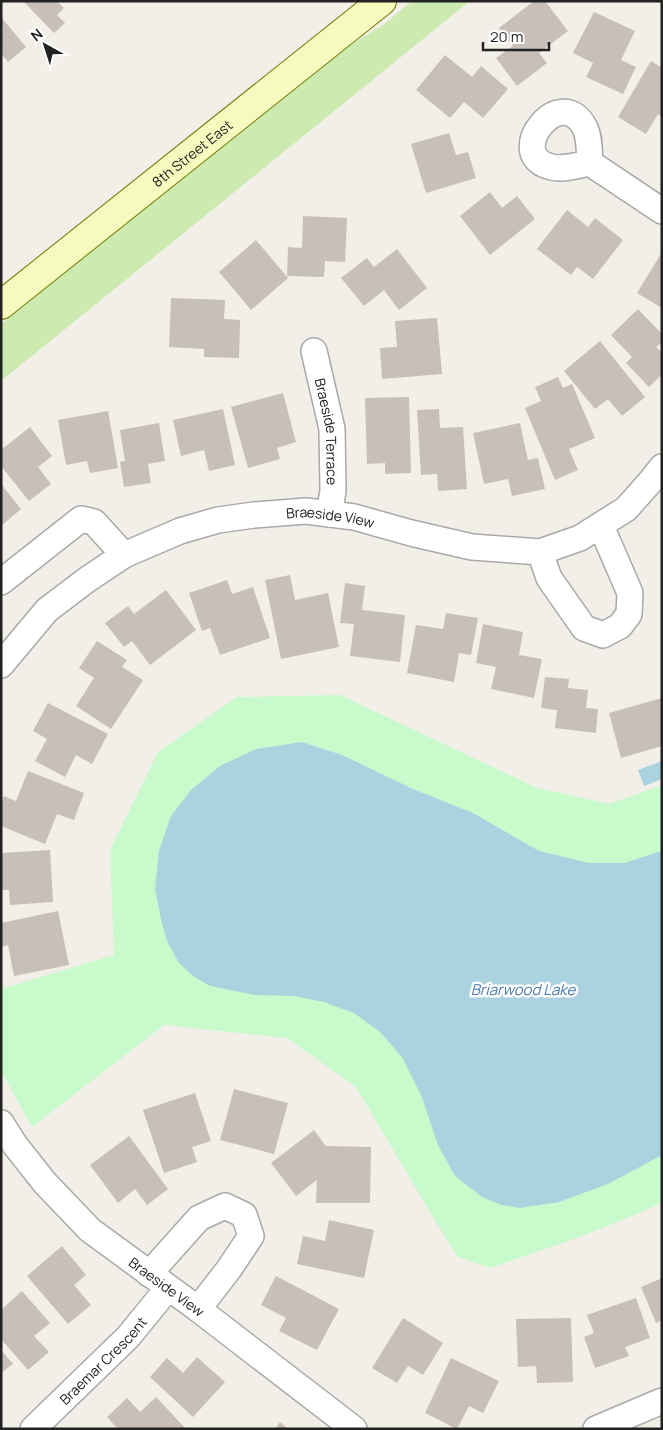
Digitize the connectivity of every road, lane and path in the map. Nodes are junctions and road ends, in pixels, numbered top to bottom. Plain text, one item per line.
1 (382, 1) edge
2 (590, 163) dead end
3 (662, 211) edge
4 (1, 305) edge
5 (314, 351) dead end
6 (662, 466) edge
7 (329, 514) junction
8 (601, 526) junction
9 (540, 552) junction
10 (124, 555) junction
11 (1, 582) edge
12 (1, 665) edge
13 (1, 1124) edge
14 (159, 1281) junction
15 (198, 1309) junction
16 (662, 1401) edge
17 (33, 1429) edge
18 (354, 1429) edge
19 (596, 1429) edge

1 - 4 main road, 8th Street East
2 - 3 street
5 - 7 street, Braeside Terrace
6 - 8 street, Braeside View
7 - 9 street, Braeside View
7 - 10 street, Braeside View
8 - 9 street, Braeside View
8 - 9 street
10 - 11 street
10 - 12 street, Braeside View
13 - 14 street, Braeside View
14 - 15 street, Braeside View
14 - 15 street, Braemar Crescent
14 - 17 street, Braemar Crescent
15 - 18 street, Braeside View
16 - 19 street

